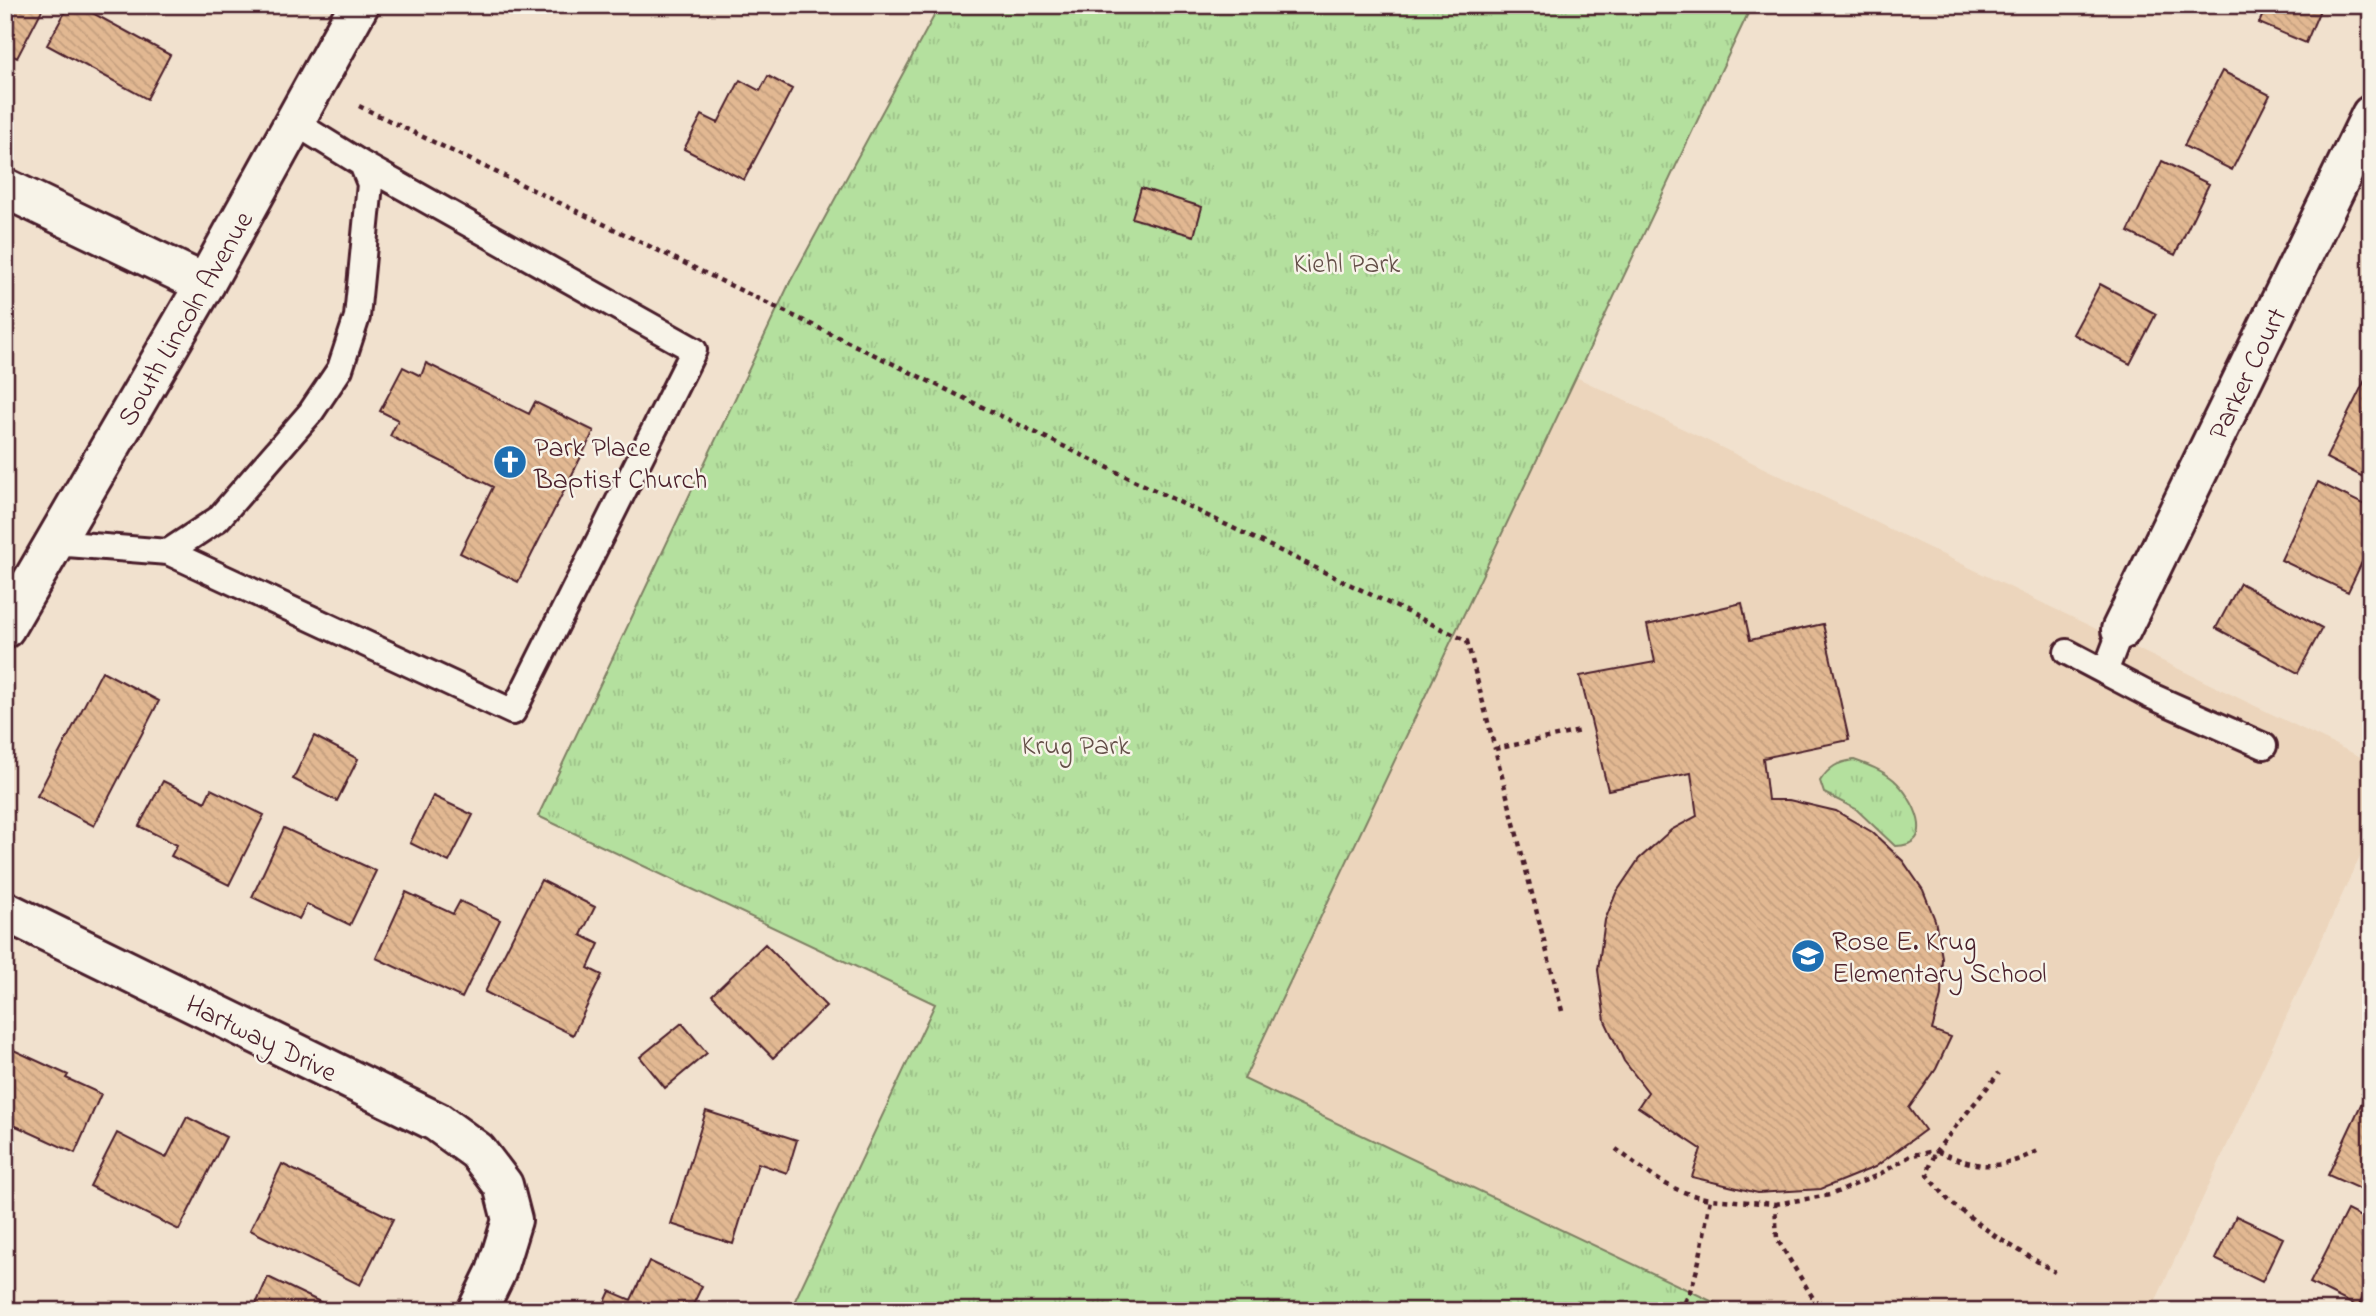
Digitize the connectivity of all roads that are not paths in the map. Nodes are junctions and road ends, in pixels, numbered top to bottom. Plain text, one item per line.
1 (359, 5) edge
2 (2371, 115) edge
3 (294, 122) junction
4 (362, 164) junction
5 (5, 188) edge
6 (205, 284) junction
7 (54, 543) junction
8 (168, 552) junction
9 (5, 628) edge
10 (2121, 630) joint
11 (2067, 652) dead end
12 (2105, 672) junction
13 (2264, 746) dead end
14 (5, 911) edge
15 (477, 1311) edge

1 - 3 street, South Lincoln Avenue
2 - 10 street, Parker Court
3 - 4 lane
3 - 6 street, South Lincoln Avenue
4 - 8 lane
4 - 8 lane
5 - 6 street
6 - 7 street, South Lincoln Avenue
7 - 8 lane
7 - 9 street, South Lincoln Avenue
10 - 12 lane
11 - 12 lane
12 - 13 lane
14 - 15 street, Hartway Drive

